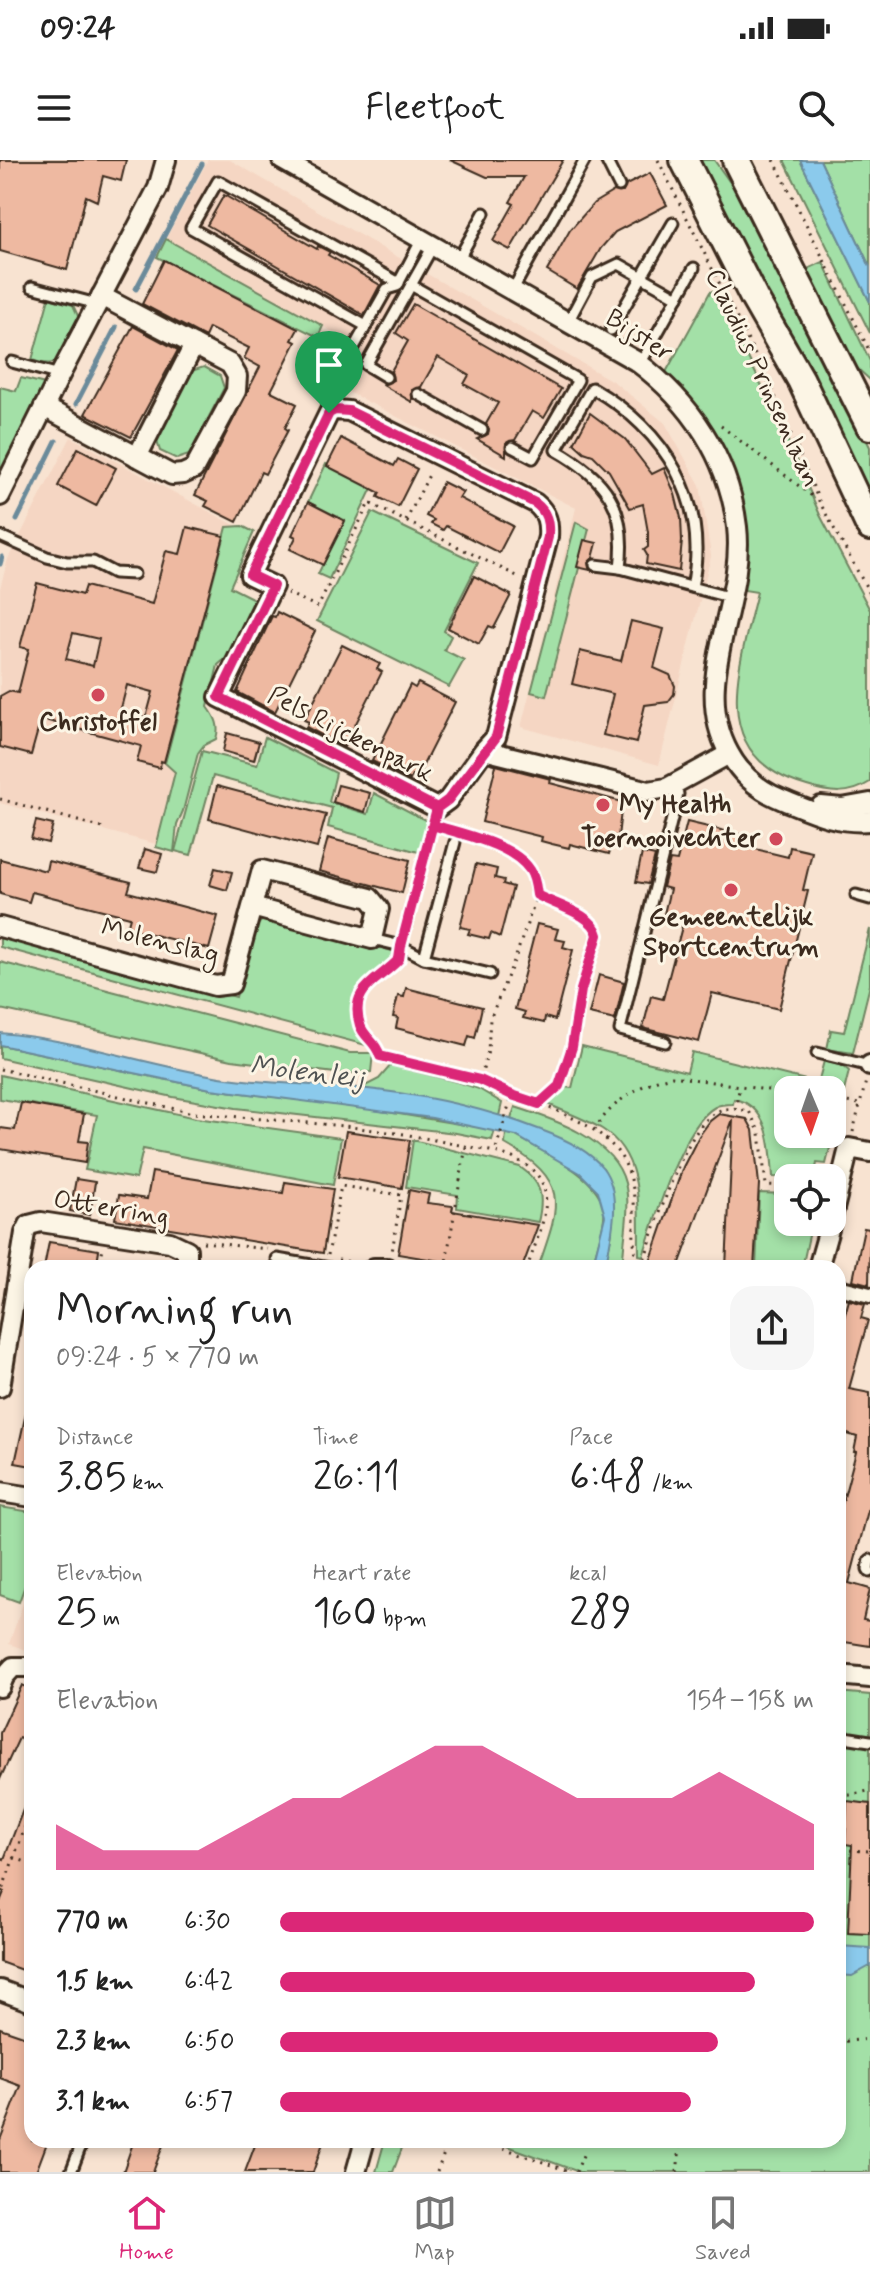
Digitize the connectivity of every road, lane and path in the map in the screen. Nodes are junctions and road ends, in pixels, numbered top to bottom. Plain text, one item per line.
1 (166, 160) edge
2 (282, 160) edge
3 (585, 160) edge
4 (606, 160) edge
5 (658, 160) edge
6 (684, 160) edge
7 (736, 160) edge
8 (774, 160) edge
9 (619, 186) dead end
10 (484, 213) dead end
11 (673, 223) dead end
12 (428, 243) junction
13 (458, 260) junction
14 (694, 268) dead end
15 (641, 277) junction
16 (399, 283) junction
17 (411, 285) junction
18 (32, 287) dead end
19 (512, 291) junction
20 (678, 297) junction
21 (99, 300) junction
22 (568, 322) junction
23 (366, 326) junction
24 (611, 330) dead end
25 (194, 345) junction
26 (870, 352) edge
27 (12, 362) dead end
28 (640, 364) junction
29 (339, 374) dead end
30 (60, 375) junction
31 (386, 377) dead end
32 (859, 388) edge
33 (418, 394) dead end
34 (44, 407) junction
35 (715, 421) dead end
36 (870, 426) edge
37 (482, 430) dead end
38 (512, 447) dead end
39 (438, 456) junction
40 (137, 457) junction
41 (0, 496) edge
42 (819, 501) junction
43 (406, 521) junction
44 (870, 527) edge
45 (0, 536) edge
46 (595, 565) dead end
47 (620, 568) junction
48 (134, 574) dead end
49 (535, 585) junction
50 (273, 586) junction
51 (692, 587) junction
52 (870, 594) edge
53 (732, 598) junction
54 (484, 750) junction
55 (729, 754) junction
56 (674, 785) junction
57 (0, 799) edge
58 (786, 801) junction
59 (870, 803) edge
60 (437, 808) junction
61 (870, 821) edge
62 (103, 828) dead end
63 (456, 837) joint
64 (537, 895) junction
65 (856, 895) dead end
66 (870, 899) edge
67 (252, 907) junction
68 (0, 927) edge
69 (372, 939) junction
70 (401, 946) junction
71 (424, 958) junction
72 (490, 974) dead end
73 (665, 1042) dead end
74 (817, 1053) dead end
75 (870, 1065) edge
76 (0, 1069) edge
77 (480, 1080) junction
78 (740, 1086) junction
79 (774, 1091) edge
80 (512, 1095) junction
81 (846, 1102) edge
82 (539, 1104) junction
83 (860, 1104) junction
84 (735, 1109) junction
85 (595, 1130) junction
86 (466, 1146) junction
87 (849, 1148) junction
88 (495, 1152) junction
89 (870, 1152) edge
90 (845, 1164) edge
91 (774, 1185) edge
92 (827, 1236) edge
93 (277, 1259) dead end
94 (187, 1260) edge
95 (290, 1260) edge
96 (329, 1260) edge
97 (389, 1260) edge
98 (446, 1260) edge
99 (530, 1260) edge
100 (637, 1260) edge
101 (644, 1260) edge
102 (820, 1260) edge
103 (846, 1289) edge
104 (870, 1295) edge
105 (0, 1387) edge
106 (0, 1492) edge
107 (24, 1496) edge
108 (870, 1560) edge
109 (870, 1572) edge
110 (24, 1667) edge
111 (846, 1676) edge
112 (870, 1678) edge
113 (0, 1687) edge
114 (846, 1737) edge
115 (870, 1741) edge
116 (868, 1791) edge
117 (846, 1796) edge
118 (24, 1830) edge
119 (846, 1850) edge
120 (870, 1851) edge
121 (14, 1858) junction
122 (24, 1861) edge
123 (0, 1896) edge
124 (0, 1990) edge
125 (24, 1999) edge
126 (870, 2039) edge
127 (846, 2041) edge
128 (80, 2148) edge
129 (363, 2148) edge
130 (446, 2148) edge
131 (504, 2148) edge
132 (680, 2148) edge
133 (584, 2153) dead end
134 (71, 2172) edge
135 (356, 2172) edge
136 (437, 2172) edge
137 (573, 2172) edge
138 (677, 2172) edge

1 - 21 street
2 - 12 street, Bijster
3 - 19 lane
4 - 9 lane
5 - 42 path, Claudius Prinsenlaan
6 - 44 main road, Claudius Prinsenlaan
7 - 32 main road
8 - 26 path
10 - 13 lane
11 - 15 lane
12 - 13 street, Bijster
12 - 16 lane
12 - 17 lane
13 - 19 street, Bijster
14 - 20 lane
15 - 20 lane
15 - 22 lane
15 - 24 lane
16 - 23 lane
16 - 23 lane
17 - 31 lane
17 - 38 lane
18 - 21 lane
19 - 22 street, Bijster
20 - 28 lane
21 - 25 street
21 - 30 street
22 - 28 street, Bijster
23 - 29 lane
25 - 40 street
25 - 40 street
27 - 30 lane
28 - 53 street, Bijster
30 - 34 street
32 - 36 main road
33 - 37 lane
34 - 40 street
34 - 41 street
35 - 42 path
39 - 43 path
39 - 49 street, Pels Rijckenpark
39 - 50 street, Pels Rijckenpark
42 - 52 path, Claudius Prinsenlaan
43 - 49 path
43 - 50 path
45 - 48 lane
46 - 47 lane
47 - 51 lane
47 - 51 lane
49 - 54 street, Pels Rijckenpark
50 - 60 street, Pels Rijckenpark
51 - 53 lane
53 - 55 street, Bijster
54 - 56 street
54 - 60 street, Pels Rijckenpark
55 - 56 street
55 - 58 street, Bijster
56 - 73 lane
57 - 62 path
58 - 59 street, Bijster
58 - 61 street, Bijster
60 - 70 path
63 - 64 path
63 - 71 lane
64 - 77 path
64 - 82 path
65 - 66 lane
67 - 68 street, Molenslag
67 - 69 street
67 - 69 street, Molenslag
69 - 70 lane
70 - 71 lane
70 - 77 path
71 - 72 lane
74 - 75 lane
75 - 83 path
76 - 86 path
77 - 80 path
78 - 79 path
78 - 84 path
78 - 85 path
80 - 82 path
80 - 88 path
81 - 83 path
82 - 85 path
83 - 87 path
84 - 91 path
84 - 101 path
85 - 100 path
86 - 88 path
86 - 98 path
87 - 89 street
87 - 90 street
88 - 99 path
92 - 102 street
93 - 95 lane
94 - 105 street, Otterring
96 - 97 path
103 - 104 street
106 - 107 street
108 - 109 lane
110 - 113 street
111 - 112 street
114 - 115 lane
116 - 117 path
118 - 121 path
119 - 120 path
121 - 122 path
121 - 123 path
124 - 125 street
126 - 127 path
128 - 134 lane
129 - 135 street
130 - 136 path
131 - 137 path
132 - 138 path
133 - 137 path

